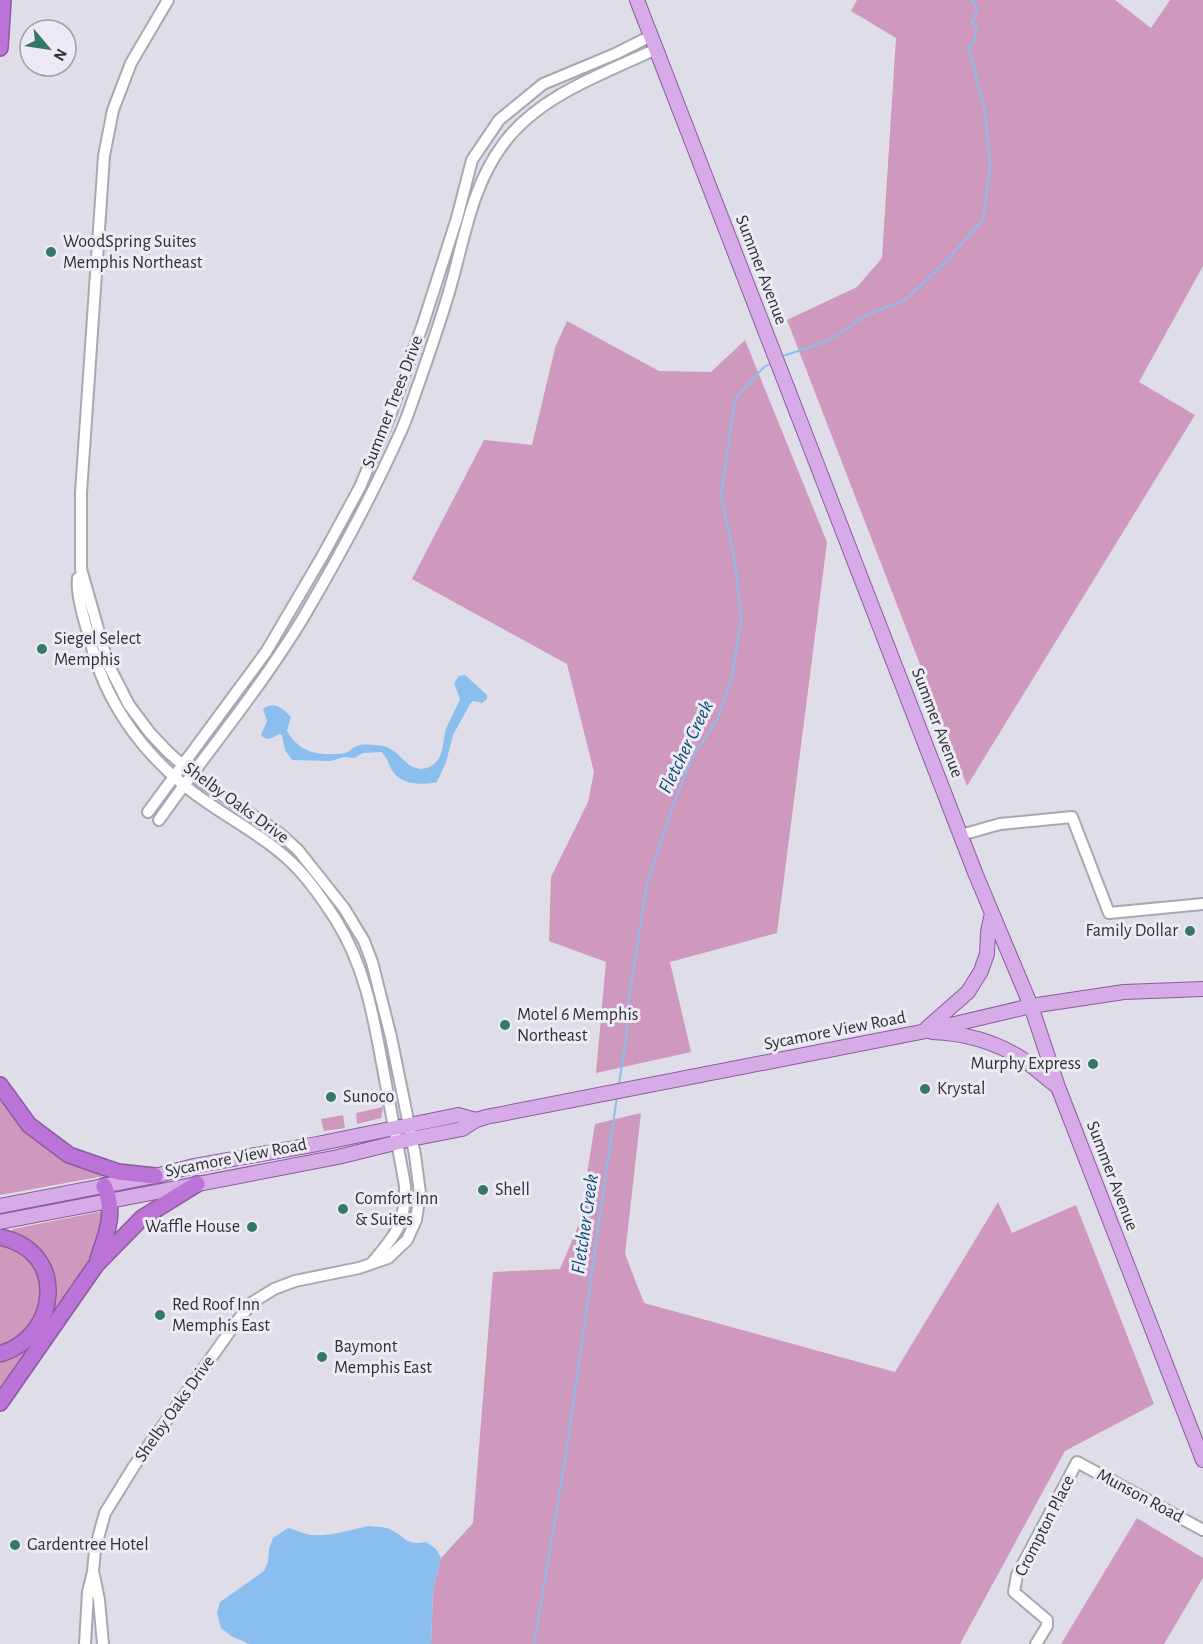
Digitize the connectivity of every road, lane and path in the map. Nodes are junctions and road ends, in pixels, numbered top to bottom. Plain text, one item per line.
1 (3, 0) edge
2 (168, 0) edge
3 (637, 0) edge
4 (654, 42) junction
5 (0, 48) edge
6 (443, 260) junction
7 (456, 264) junction
8 (81, 569) junction
9 (182, 764) junction
10 (193, 773) junction
11 (174, 776) junction
12 (184, 785) junction
13 (148, 812) dead end
14 (159, 820) dead end
15 (961, 835) junction
16 (1203, 904) edge
17 (992, 913) junction
18 (1203, 989) edge
19 (1031, 1006) junction
20 (921, 1032) junction
21 (0, 1085) edge
22 (1058, 1087) junction
23 (403, 1134) junction
24 (155, 1176) junction
25 (197, 1184) junction
26 (104, 1186) junction
27 (111, 1201) junction
28 (0, 1206) edge
29 (0, 1222) edge
30 (0, 1236) edge
31 (96, 1265) junction
32 (0, 1354) edge
33 (0, 1403) edge
34 (1203, 1460) edge
35 (1077, 1462) joint
36 (1203, 1530) edge
37 (93, 1572) junction
38 (85, 1644) edge
39 (103, 1644) edge
40 (1036, 1644) edge

1 - 5 highway
2 - 8 street, Shelby Oaks Drive
3 - 4 main road, Summer Avenue
4 - 6 street, Summer Trees Drive
4 - 7 street, Summer Trees Drive
4 - 15 main road, Summer Avenue
6 - 7 street
6 - 9 street, Summer Trees Drive
7 - 10 street, Summer Trees Drive
8 - 9 street, Shelby Oaks Drive
8 - 11 street, Shelby Oaks Drive
9 - 10 street, Shelby Oaks Drive
9 - 11 street, Summer Trees Drive
10 - 12 street, Summer Trees Drive
10 - 23 street, Shelby Oaks Drive
11 - 12 street, Shelby Oaks Drive
11 - 13 street, Summer Trees Drive
12 - 14 street, Summer Trees Drive
12 - 23 street, Shelby Oaks Drive
15 - 16 street
15 - 17 main road, Summer Avenue
17 - 19 main road, Summer Avenue
17 - 20 main road
18 - 19 main road, Sycamore View Road
19 - 20 main road, Sycamore View Road
19 - 22 main road, Summer Avenue
20 - 22 main road
20 - 23 main road, Sycamore View Road
21 - 24 highway
22 - 34 main road, Summer Avenue
23 - 24 main road, Sycamore View Road
23 - 25 main road, Sycamore View Road
23 - 37 street, Shelby Oaks Drive
24 - 26 main road, Sycamore View Road
25 - 27 main road, Sycamore View Road
25 - 31 highway
26 - 27 highway
26 - 28 main road, Sycamore View Road
27 - 29 main road, Sycamore View Road
27 - 31 highway
30 - 32 highway
31 - 33 highway
35 - 36 street, Munson Road
35 - 40 street, Crompton Place
37 - 38 street, Shelby Oaks Drive
37 - 39 street

